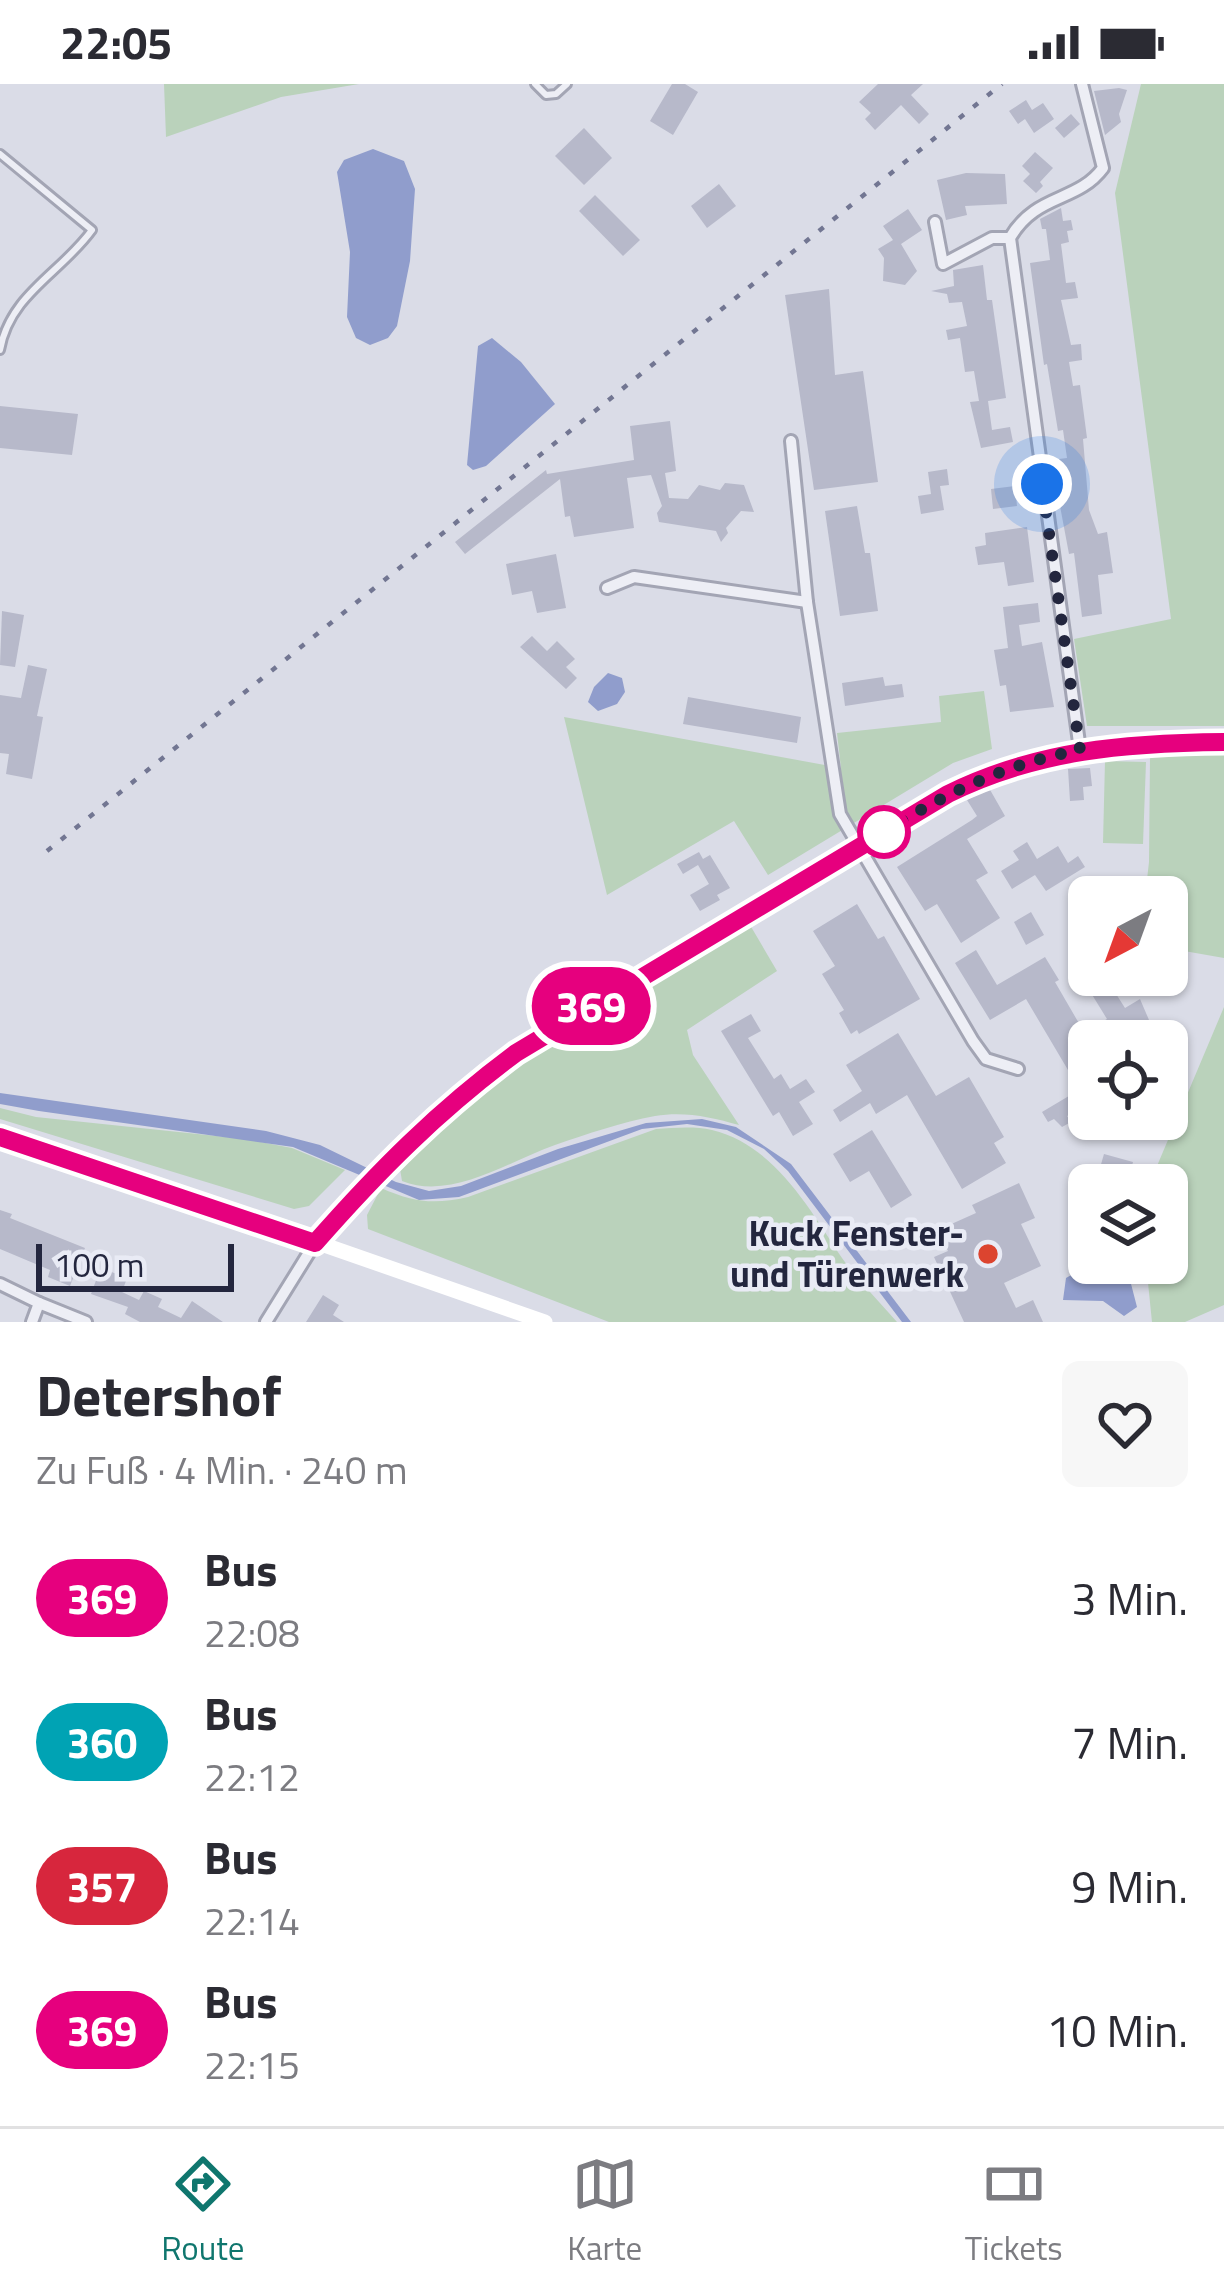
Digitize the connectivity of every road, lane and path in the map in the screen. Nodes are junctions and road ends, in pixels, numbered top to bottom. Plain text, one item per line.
1 (535, 84) edge
2 (567, 84) edge
3 (1082, 84) edge
4 (0, 154) edge
5 (935, 222) dead end
6 (1010, 238) junction
7 (0, 350) edge
8 (791, 441) dead end
9 (608, 588) dead end
10 (807, 602) junction
11 (1224, 742) edge
12 (1080, 750) junction
13 (859, 847) junction
14 (1018, 1069) dead end
15 (0, 1137) edge
16 (315, 1243) junction
17 (0, 1285) edge
18 (39, 1303) junction
19 (32, 1322) edge
20 (86, 1322) edge
21 (266, 1322) edge
22 (545, 1322) edge

1 - 2 lane
3 - 6 street
4 - 7 lane
5 - 6 street
6 - 12 street
8 - 10 street
9 - 10 street
10 - 13 street
11 - 12 main road
12 - 13 main road
13 - 14 street
13 - 16 main road
15 - 16 main road
16 - 21 street
16 - 22 main road
17 - 18 street
18 - 19 street
18 - 20 street

